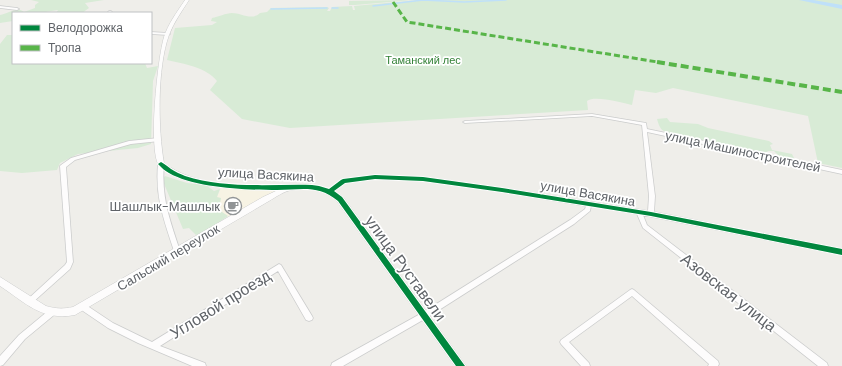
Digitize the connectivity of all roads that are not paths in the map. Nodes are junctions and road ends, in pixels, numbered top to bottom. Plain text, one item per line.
1 (187, 0) edge
2 (0, 7) edge
3 (18, 9) dead end
4 (152, 33) edge
5 (168, 34) junction
6 (465, 122) dead end
7 (644, 127) junction
8 (158, 140) junction
9 (161, 164) junction
10 (842, 172) edge
11 (295, 187) junction
12 (328, 190) junction
13 (588, 204) junction
14 (640, 214) junction
15 (650, 214) junction
16 (177, 251) junction
17 (842, 252) edge
18 (0, 281) edge
19 (30, 301) junction
20 (83, 307) junction
21 (51, 313) junction
22 (425, 316) junction
23 (309, 318) dead end
24 (153, 346) junction
25 (0, 362) edge
26 (202, 366) edge
27 (335, 366) edge
28 (462, 366) edge
29 (586, 366) edge
30 (712, 366) edge
31 (824, 366) edge

1 - 5 street
2 - 3 street
4 - 5 street
5 - 8 street
6 - 7 street, улица Машиностроителей
7 - 10 street, улица Машиностроителей
7 - 15 street
8 - 9 street
8 - 19 street
9 - 11 street, улица Васякина
9 - 16 street
11 - 12 street, улица Васякина
11 - 16 street, Сальский переулок
12 - 13 street, улица Васякина
12 - 22 street, улица Руставели
13 - 14 street, улица Васякина
13 - 22 street
14 - 15 street, улица Васякина
14 - 31 street, Азовская улица
15 - 17 street, улица Васякина
16 - 20 street, Сальский переулок
18 - 19 street
19 - 21 street
20 - 21 street, Сальский переулок
20 - 24 street
21 - 25 street
22 - 27 street
22 - 28 street, улица Руставели
23 - 24 street, Угловой проезд
24 - 26 street
29 - 30 street

